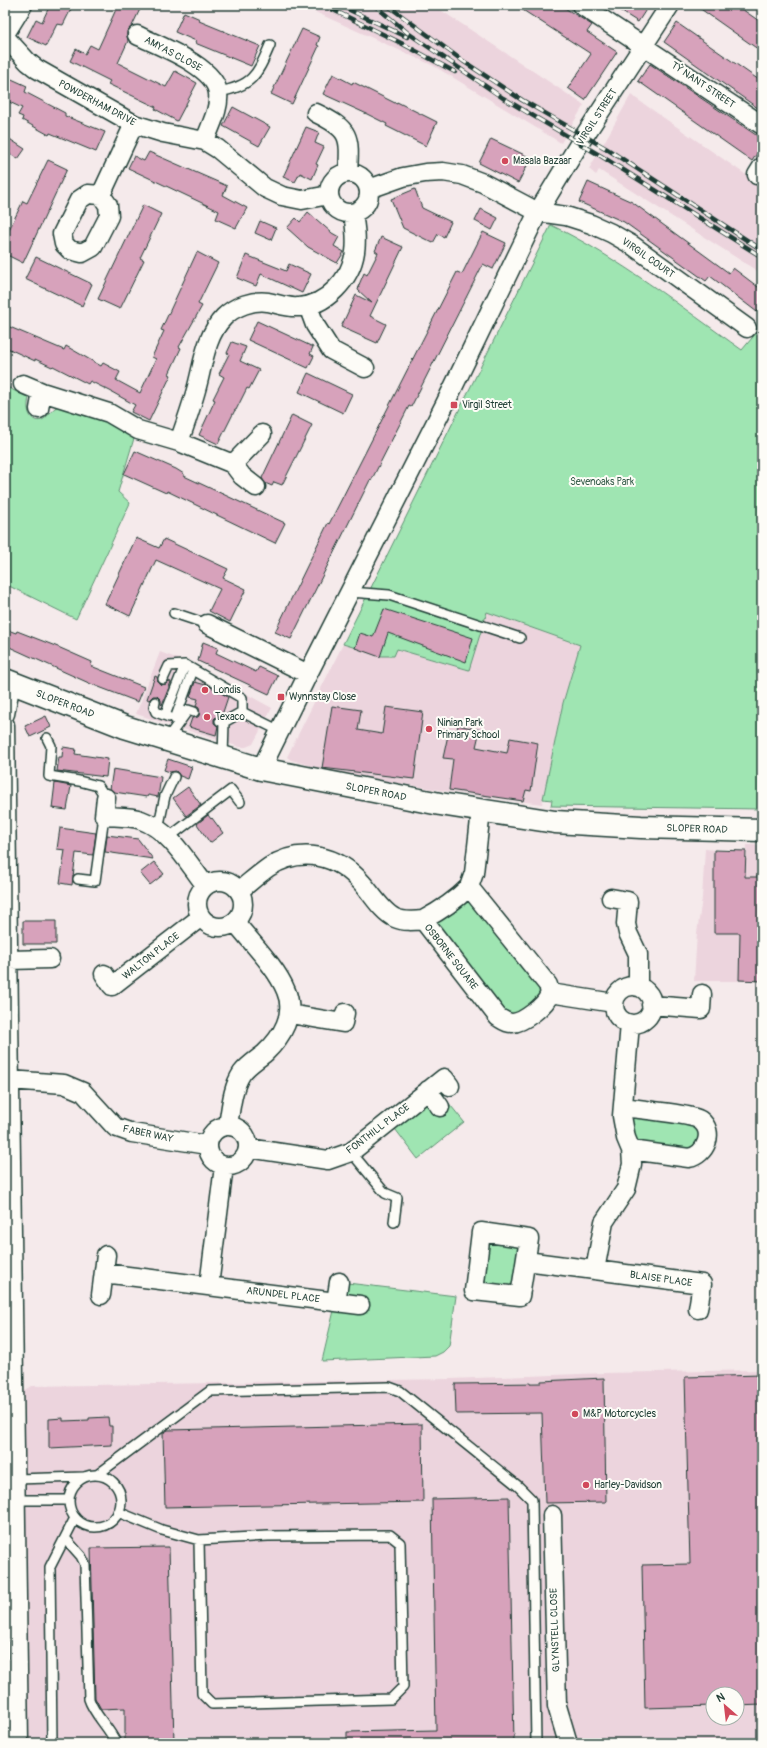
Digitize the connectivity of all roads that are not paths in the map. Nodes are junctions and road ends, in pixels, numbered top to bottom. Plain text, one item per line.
1 (23, 5) edge
2 (582, 5) edge
3 (670, 5) edge
4 (5, 35) edge
5 (137, 35) dead end
6 (270, 45) dead end
7 (643, 45) junction
8 (218, 92) junction
9 (316, 112) dead end
10 (134, 124) junction
11 (762, 125) edge
12 (205, 141) junction
13 (348, 173) junction
14 (369, 189) junction
15 (101, 195) dead end
16 (329, 195) junction
17 (538, 212) junction
18 (353, 213) junction
19 (308, 306) junction
20 (747, 328) dead end
21 (365, 368) dead end
22 (23, 384) dead end
23 (42, 392) junction
24 (39, 410) dead end
25 (262, 434) dead end
26 (179, 442) junction
27 (233, 464) junction
28 (256, 487) dead end
29 (350, 592) junction
30 (174, 613) dead end
31 (207, 624) joint
32 (520, 638) dead end
33 (185, 665) junction
34 (193, 670) junction
35 (308, 674) junction
36 (163, 679) dead end
37 (8, 682) edge
38 (155, 702) dead end
39 (194, 712) dead end
40 (242, 712) junction
41 (5, 714) edge
42 (165, 715) junction
43 (178, 720) junction
44 (5, 725) edge
45 (280, 732) junction
46 (47, 738) dead end
47 (166, 740) junction
48 (223, 758) junction
49 (5, 767) edge
50 (261, 770) junction
51 (174, 777) dead end
52 (235, 781) dead end
53 (231, 790) junction
54 (106, 798) joint
55 (240, 802) dead end
56 (481, 812) junction
57 (104, 816) junction
58 (762, 830) edge
59 (163, 833) junction
60 (78, 879) dead end
61 (206, 886) junction
62 (469, 887) junction
63 (240, 890) junction
64 (611, 898) dead end
65 (201, 917) junction
66 (422, 920) junction
67 (235, 922) junction
68 (9, 960) junction
69 (50, 960) dead end
70 (104, 974) dead end
71 (638, 987) junction
72 (550, 993) junction
73 (702, 994) dead end
74 (614, 1003) junction
75 (651, 1005) junction
76 (345, 1013) dead end
77 (290, 1014) junction
78 (630, 1024) junction
79 (10, 1080) junction
80 (450, 1086) dead end
81 (428, 1090) junction
82 (440, 1107) dead end
83 (623, 1107) junction
84 (228, 1125) junction
85 (207, 1145) junction
86 (248, 1148) junction
87 (631, 1150) junction
88 (351, 1152) junction
89 (224, 1166) junction
90 (394, 1222) dead end
91 (106, 1255) dead end
92 (526, 1261) dead end
93 (595, 1270) junction
94 (104, 1273) junction
95 (338, 1282) dead end
96 (209, 1286) junction
97 (101, 1295) dead end
98 (336, 1302) junction
99 (360, 1305) dead end
100 (698, 1309) dead end
101 (97, 1474) junction
102 (84, 1477) junction
103 (16, 1479) junction
104 (16, 1500) junction
105 (68, 1500) junction
106 (118, 1512) junction
107 (552, 1515) dead end
108 (75, 1518) junction
109 (65, 1538) junction
110 (200, 1540) junction
111 (19, 1743) edge
112 (52, 1743) edge
113 (116, 1743) edge
114 (536, 1743) edge
115 (568, 1743) edge

1 - 4 street
2 - 7 street, TŶ NANT STREET
3 - 7 street, VIRGIL STREET
4 - 10 street, POWDERHAM DRIVE
5 - 8 street, AMYAS CLOSE
6 - 8 lane
7 - 11 street, TŶ NANT STREET
7 - 17 street, VIRGIL STREET
8 - 12 street
9 - 13 street
10 - 12 street, POWDERHAM DRIVE
10 - 15 street
12 - 16 street, POWDERHAM DRIVE
13 - 14 street
13 - 16 street
14 - 17 street
14 - 18 street
16 - 18 street
17 - 20 street, VIRGIL COURT
17 - 29 street, VIRGIL STREET
18 - 19 street
19 - 21 street
19 - 26 street
22 - 23 street
23 - 24 street
23 - 26 street
25 - 27 street
26 - 27 street
27 - 28 street
29 - 32 lane
29 - 35 street, VIRGIL STREET
30 - 31 lane
31 - 35 street
33 - 34 lane
33 - 36 lane
33 - 42 lane
34 - 40 lane
34 - 43 lane
35 - 45 street, VIRGIL STREET
37 - 41 street
37 - 47 street, SLOPER ROAD
38 - 42 lane
39 - 43 lane
40 - 45 lane
40 - 48 lane
42 - 43 lane
43 - 47 lane
44 - 49 street
45 - 50 street, VIRGIL STREET
46 - 54 lane
47 - 48 street, SLOPER ROAD
48 - 50 street, SLOPER ROAD
49 - 68 street
50 - 56 street, SLOPER ROAD
51 - 59 lane
52 - 53 lane
53 - 55 lane
53 - 59 lane
54 - 57 street
56 - 58 street, SLOPER ROAD
56 - 62 street
57 - 59 street
57 - 60 lane
59 - 61 street
61 - 63 street
61 - 65 street
62 - 66 street, OSBORNE SQUARE
62 - 72 street
63 - 66 street
63 - 67 street
64 - 71 street
65 - 67 street
65 - 70 street, WALTON PLACE
66 - 72 street, OSBORNE SQUARE
67 - 77 street
68 - 69 street
68 - 79 street
71 - 74 street
71 - 75 street
72 - 74 street
73 - 75 street
74 - 78 street
75 - 78 street
76 - 77 street
77 - 84 street
78 - 83 street
79 - 85 street, FABER WAY
79 - 103 street
80 - 81 street, FONTHILL PLACE
81 - 82 street
81 - 88 street, FONTHILL PLACE
83 - 87 street
83 - 87 street
84 - 85 street
84 - 86 street
85 - 89 street
86 - 88 street, FONTHILL PLACE
86 - 89 street
87 - 93 street
88 - 90 lane
89 - 96 street
91 - 94 street
92 - 93 street, BLAISE PLACE
93 - 100 street, BLAISE PLACE
94 - 96 street, ARUNDEL PLACE
94 - 97 street
95 - 98 street
96 - 98 street, ARUNDEL PLACE
98 - 99 street, ARUNDEL PLACE
101 - 102 lane
101 - 106 lane
101 - 114 lane
102 - 103 lane
102 - 105 lane
103 - 104 street
104 - 105 lane
104 - 111 street
105 - 108 lane
106 - 108 lane
106 - 110 lane
107 - 115 street, GLYNSTELL CLOSE
108 - 109 lane
109 - 112 lane
109 - 113 lane
110 - 110 lane

